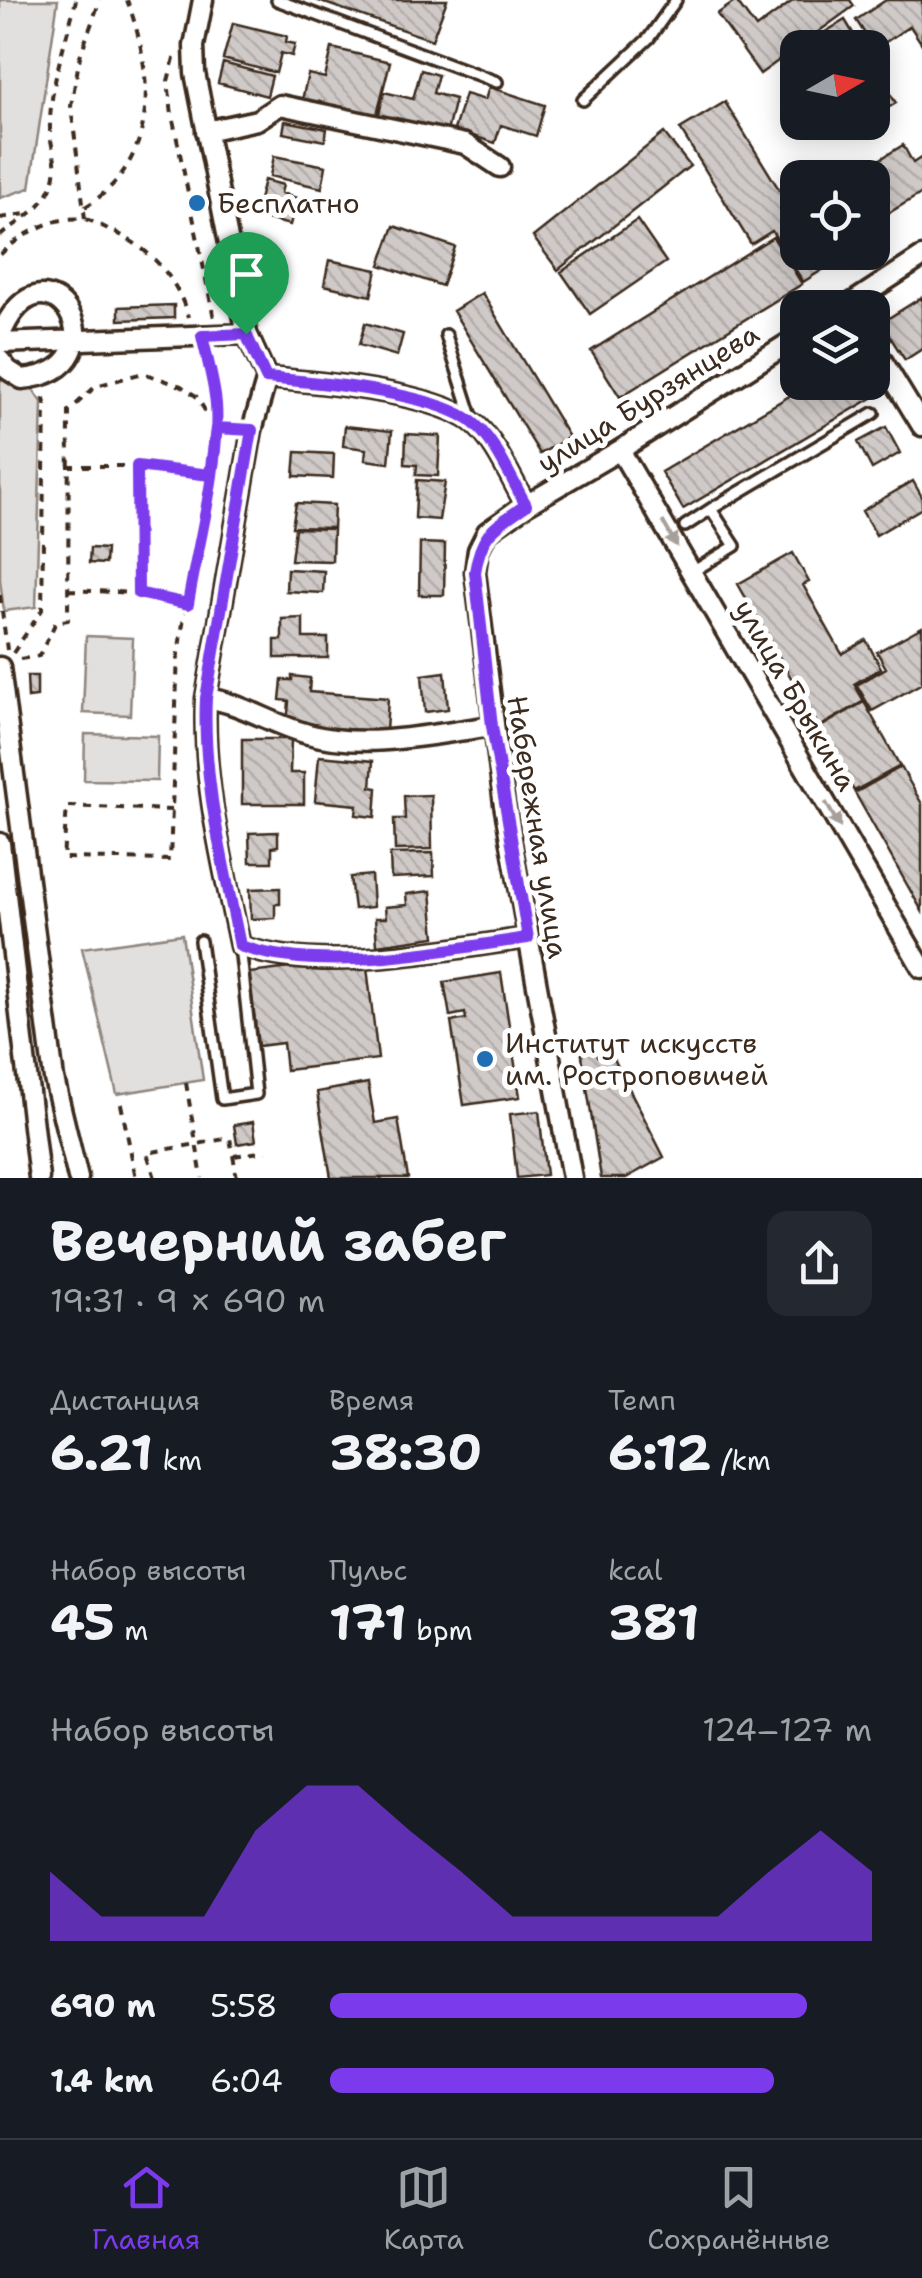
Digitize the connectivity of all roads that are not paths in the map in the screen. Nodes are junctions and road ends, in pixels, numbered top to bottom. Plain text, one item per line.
1 (203, 0) edge
2 (277, 0) edge
3 (676, 0) edge
4 (497, 82) dead end
5 (583, 100) dead end
6 (206, 131) junction
7 (500, 167) dead end
8 (922, 257) edge
9 (873, 290) edge
10 (246, 334) junction
11 (446, 334) dead end
12 (0, 340) edge
13 (74, 340) junction
14 (780, 348) edge
15 (0, 360) edge
16 (890, 374) edge
17 (266, 378) junction
18 (874, 412) dead end
19 (474, 422) junction
20 (922, 426) edge
21 (620, 450) junction
22 (526, 505) junction
23 (711, 509) junction
24 (684, 526) dead end
25 (692, 572) junction
26 (4, 663) edge
27 (206, 698) junction
28 (492, 726) junction
29 (0, 843) edge
30 (528, 938) junction
31 (200, 941) dead end
32 (240, 946) junction
33 (922, 968) edge
34 (39, 1178) edge
35 (78, 1178) edge
36 (572, 1178) edge

1 - 6 street
2 - 4 lane
3 - 5 lane
6 - 7 street
6 - 10 street
8 - 9 street
10 - 13 street
10 - 17 street
11 - 19 lane
12 - 13 street
12 - 13 street
13 - 15 street
14 - 21 street, улица Бурзянцева
16 - 20 street
17 - 19 street
17 - 27 street
18 - 23 lane
19 - 22 street
21 - 22 street, улица Бурзянцева
21 -> 25 street, улица Брыкина
22 - 28 street, Набережная улица
23 - 24 lane
23 - 25 lane
25 -> 33 street, улица Брыкина
26 - 35 street
27 - 28 street
27 - 32 street
28 - 30 street, Набережная улица
29 - 34 street
30 - 32 street
30 - 36 street, Набережная улица
31 - 32 lane

